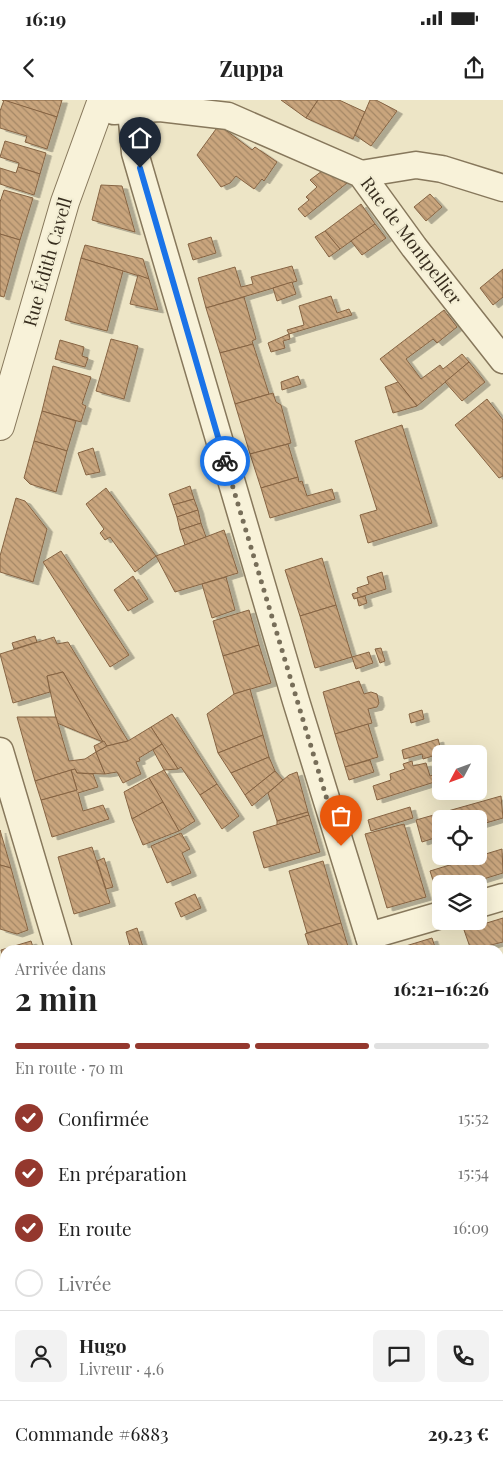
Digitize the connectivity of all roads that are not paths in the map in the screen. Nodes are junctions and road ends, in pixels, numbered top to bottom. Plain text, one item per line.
1 (99, 106) edge
2 (131, 110) junction
3 (361, 174) junction
4 (503, 188) edge
5 (503, 360) edge
6 (0, 426) edge
7 (0, 751) edge
8 (503, 897) edge
9 (487, 902) edge
10 (432, 919) edge
11 (371, 943) edge
12 (58, 945) edge

1 - 2 street, Rue de Montpellier
1 - 6 street, Rue Édith Cavell
2 - 3 street, Rue de Montpellier
2 - 11 street
3 - 4 street
3 - 5 street, Rue de Montpellier
7 - 12 street
8 - 9 street
10 - 11 street

